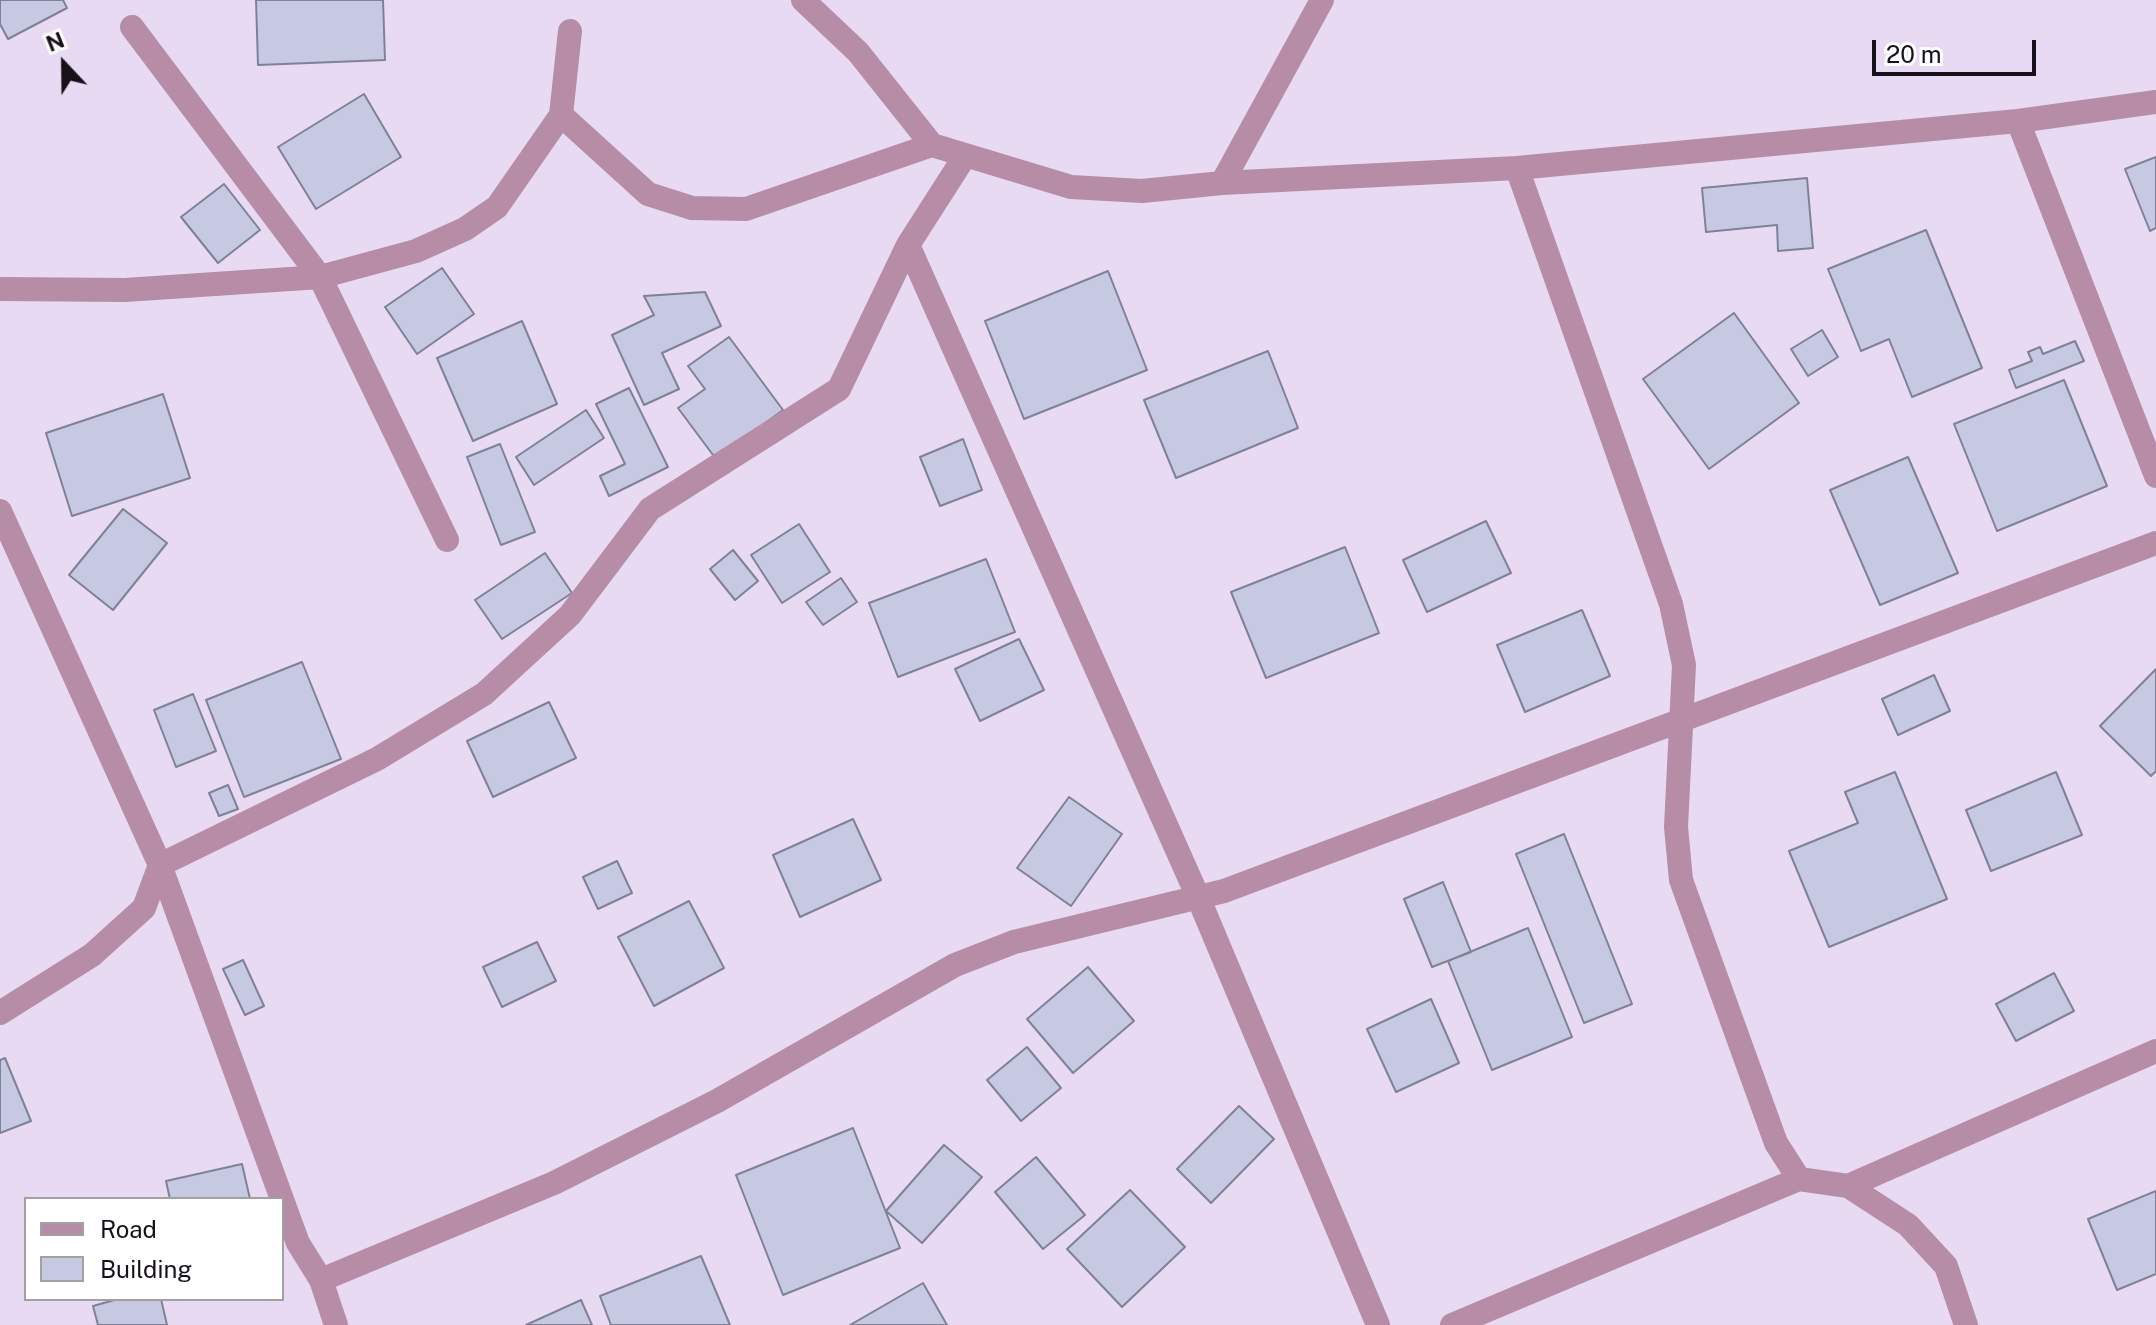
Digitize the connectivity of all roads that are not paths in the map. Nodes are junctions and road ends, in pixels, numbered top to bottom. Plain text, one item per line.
1 (803, 0) edge
2 (1322, 0) edge
3 (132, 27) dead end
4 (570, 31) dead end
5 (2156, 102) edge
6 (561, 115) junction
7 (2018, 121) junction
8 (932, 145) junction
9 (965, 156) junction
10 (1517, 168) junction
11 (1222, 183) junction
12 (908, 245) junction
13 (320, 277) junction
14 (0, 289) edge
15 (2156, 476) edge
16 (0, 511) edge
17 (447, 540) dead end
18 (2156, 543) edge
19 (1679, 723) junction
20 (160, 865) junction
21 (1198, 897) junction
22 (0, 1013) edge
23 (2156, 1051) edge
24 (1799, 1179) junction
25 (1848, 1186) junction
26 (281, 1197) edge
27 (284, 1205) edge
28 (321, 1280) junction
29 (336, 1325) edge
30 (1378, 1325) edge
31 (1452, 1325) edge
32 (1966, 1325) edge

1 - 8 street
2 - 11 street
3 - 13 street
4 - 6 street
5 - 7 street
6 - 8 street
6 - 13 street
7 - 10 street
7 - 15 street
8 - 9 street
9 - 11 street
9 - 12 street
10 - 11 street
10 - 19 street
12 - 20 street
12 - 21 street
13 - 14 street
13 - 17 street
16 - 20 street
18 - 19 street
19 - 21 street
19 - 24 street
20 - 22 street
20 - 26 street
21 - 28 street
21 - 30 street
23 - 25 street
24 - 25 street
24 - 31 street
25 - 32 street
27 - 28 street
28 - 29 street

